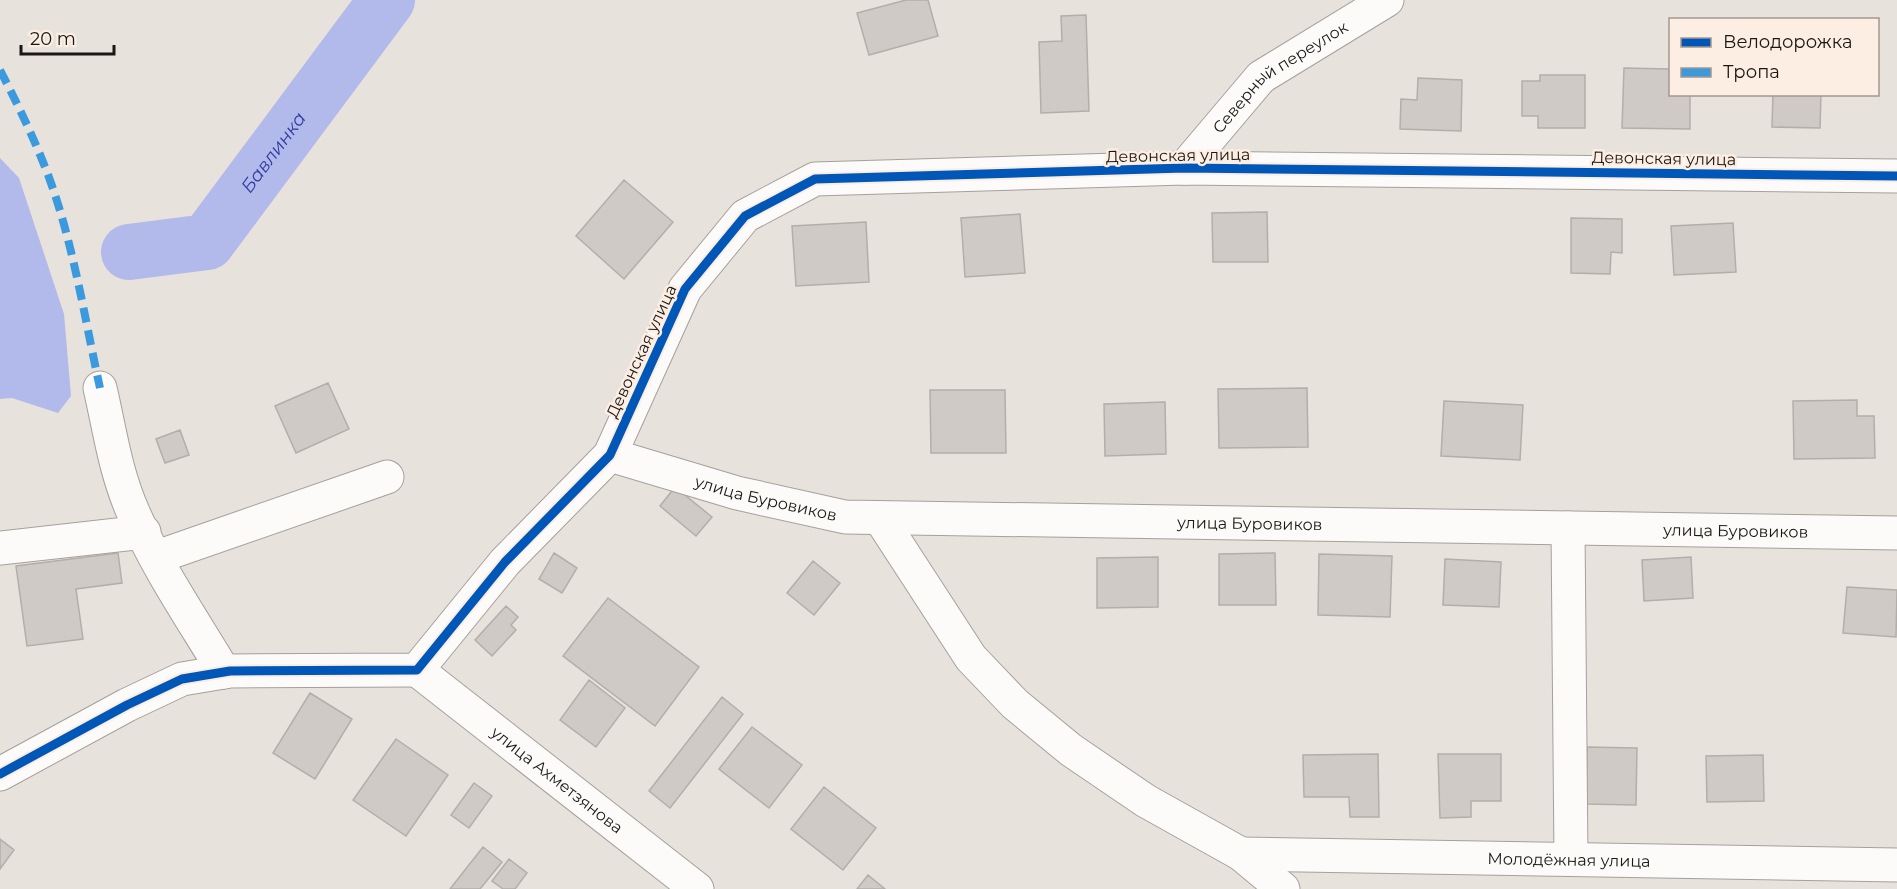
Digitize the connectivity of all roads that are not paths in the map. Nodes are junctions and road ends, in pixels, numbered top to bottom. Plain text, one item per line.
1 (1387, 0) edge
2 (1184, 168) junction
3 (1897, 176) edge
4 (100, 388) dead end
5 (610, 454) junction
6 (387, 477) dead end
7 (880, 518) junction
8 (1568, 528) junction
9 (1897, 533) edge
10 (150, 544) junction
11 (0, 548) edge
12 (417, 670) junction
13 (224, 672) junction
14 (0, 774) edge
15 (1241, 854) junction
16 (1571, 859) junction
17 (1897, 865) edge
18 (697, 889) edge
19 (1283, 889) edge

1 - 2 street, Северный переулок
2 - 3 street, Девонская улица
2 - 5 street, Девонская улица
4 - 10 street
5 - 7 street, улица Буровиков
5 - 12 street, Девонская улица
6 - 10 street
7 - 8 street, улица Буровиков
7 - 15 street
8 - 9 street, улица Буровиков
8 - 16 street
10 - 11 street
10 - 13 street
12 - 13 street
12 - 18 street, улица Ахметзянова
13 - 14 street
15 - 16 street, Молодёжная улица
15 - 19 street
16 - 17 street, Молодёжная улица

